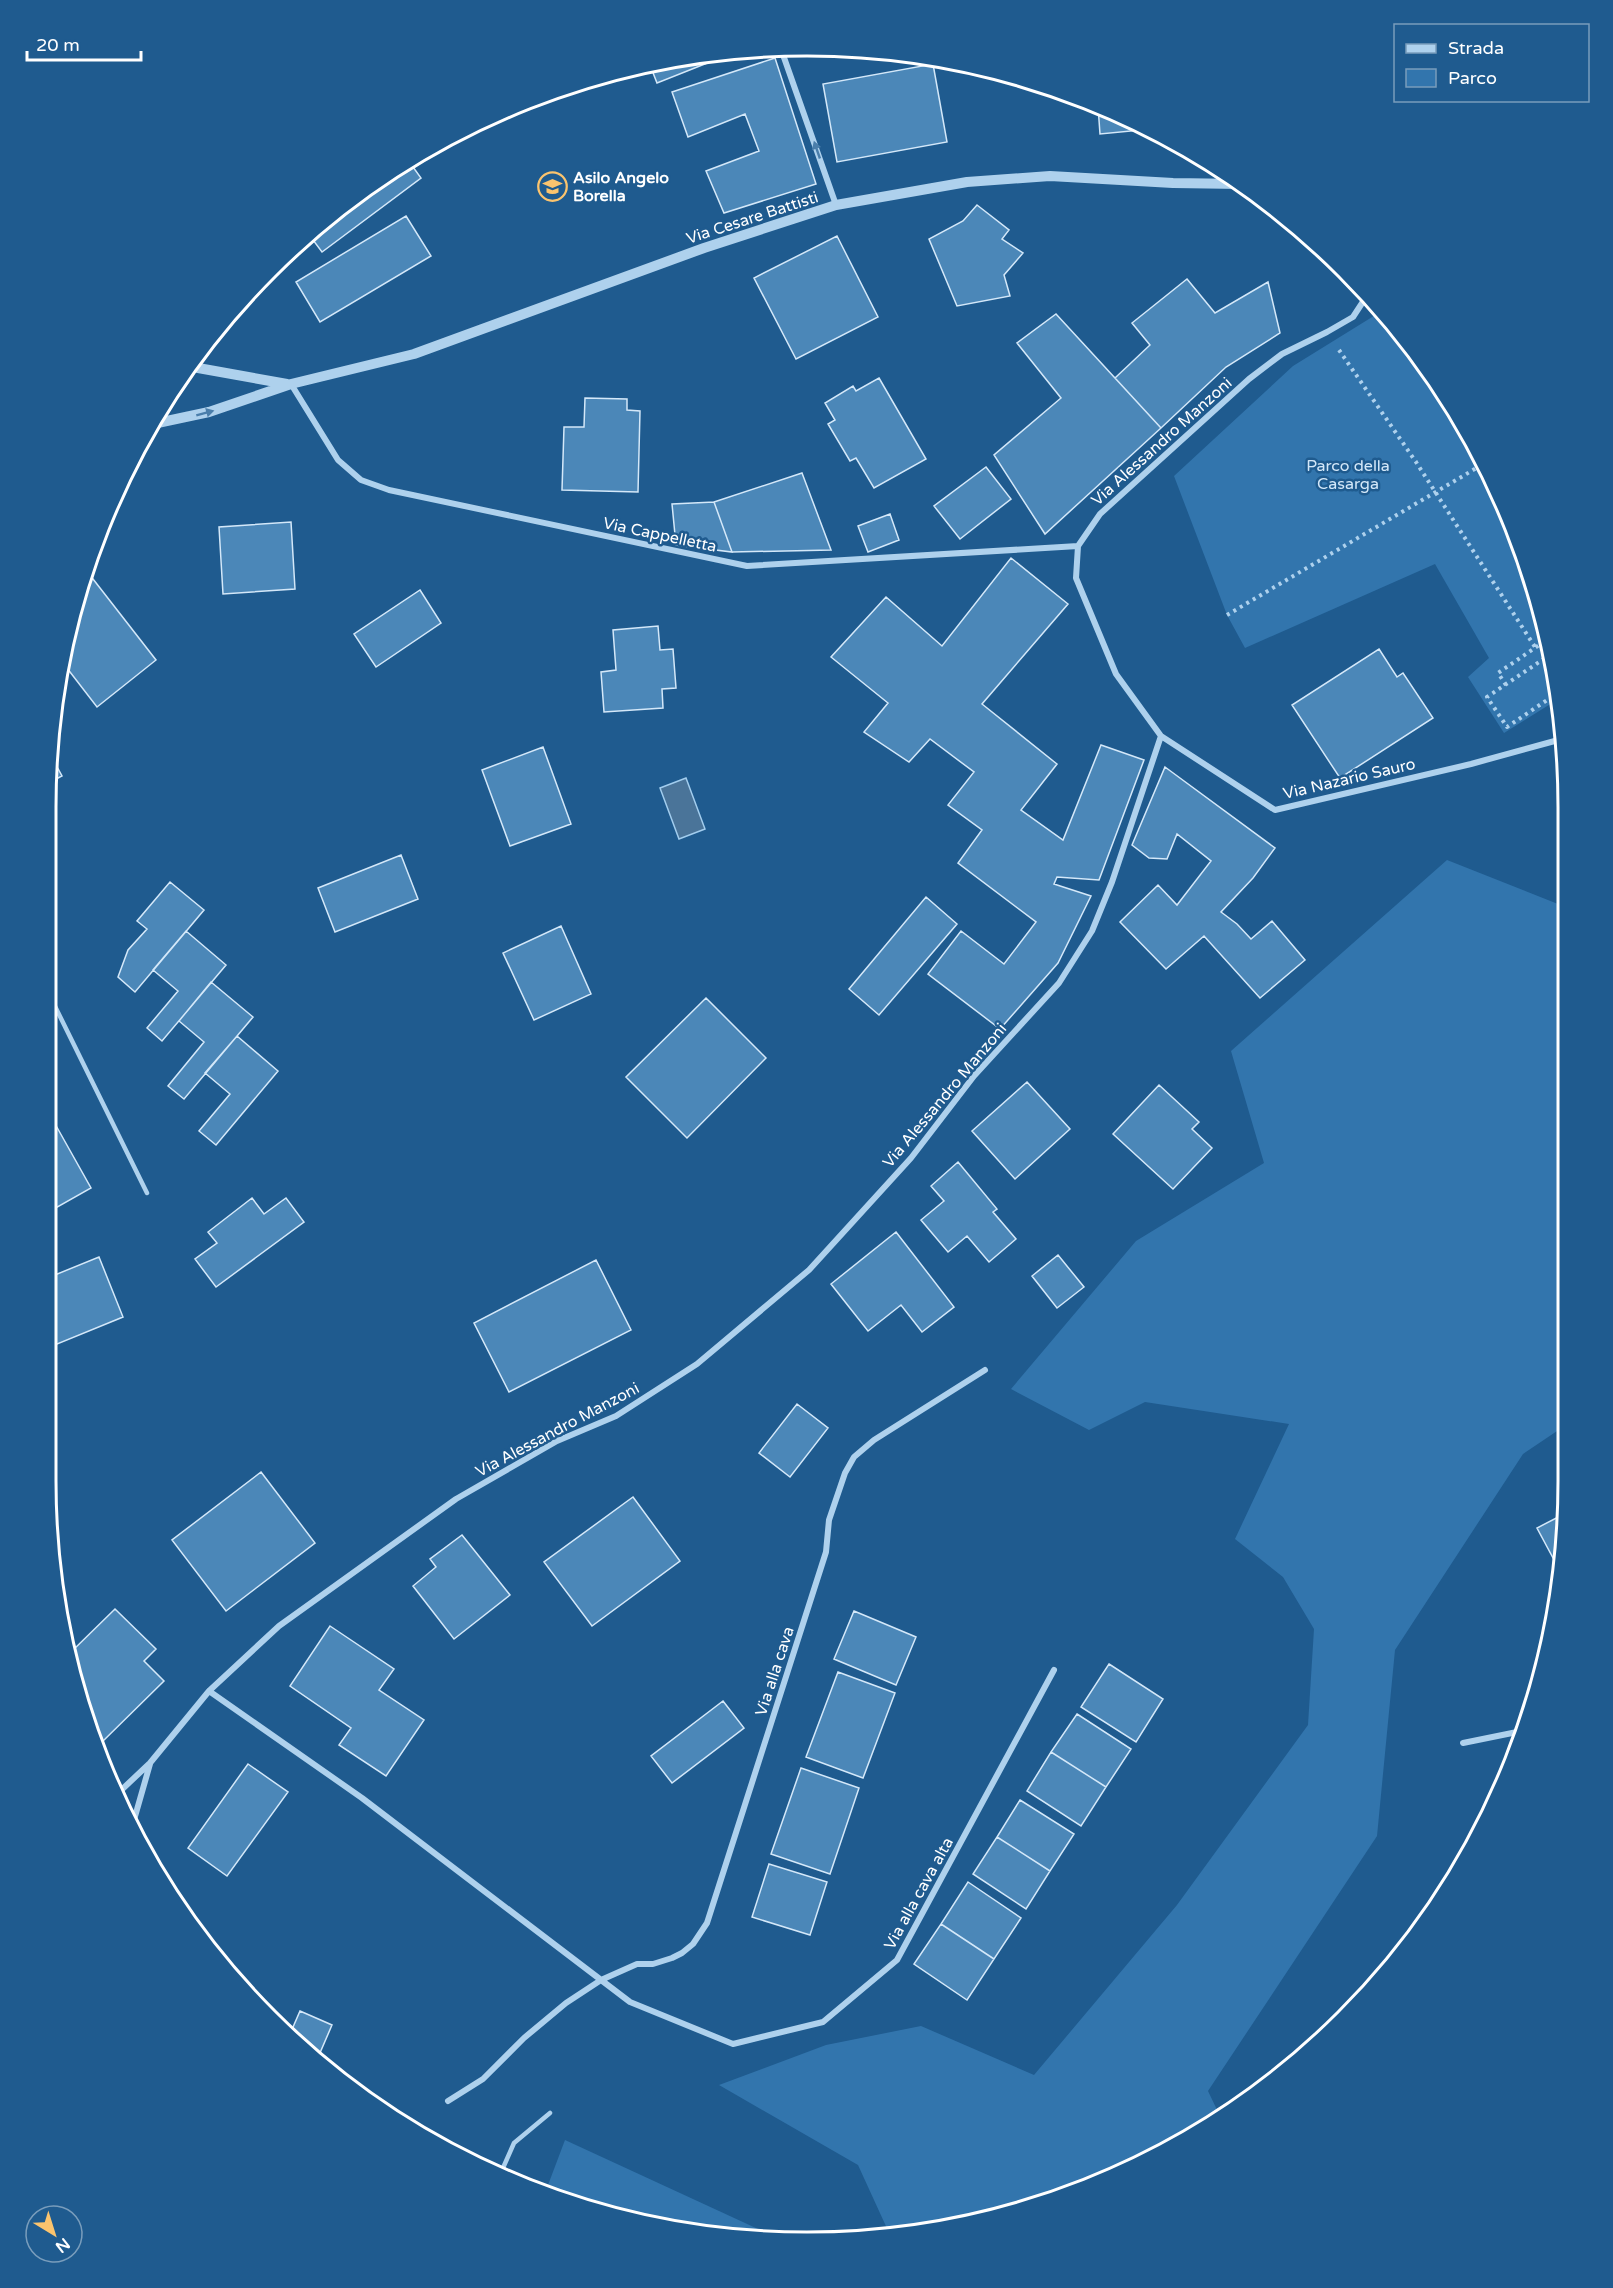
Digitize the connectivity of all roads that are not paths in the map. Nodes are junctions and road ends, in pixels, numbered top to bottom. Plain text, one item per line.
1 (784, 56) edge
2 (1226, 184) edge
3 (836, 205) junction
4 (1363, 302) edge
5 (197, 368) edge
6 (291, 384) junction
7 (161, 422) edge
8 (1078, 546) junction
9 (1161, 736) junction
10 (1554, 741) edge
11 (56, 1008) edge
12 (147, 1193) dead end
13 (985, 1370) dead end
14 (1054, 1670) dead end
15 (209, 1691) junction
16 (1514, 1733) edge
17 (1463, 1743) dead end
18 (150, 1764) junction
19 (122, 1789) edge
20 (135, 1817) edge
21 (601, 1980) junction
22 (448, 2101) dead end
23 (550, 2112) dead end
24 (503, 2168) edge

3 -> 1 street
2 - 3 street, Via Cesare Battisti
3 - 6 street, Via Cesare Battisti
4 - 8 street, Via Alessandro Manzoni
5 - 6 street, Via Cesare Battisti
7 -> 6 street, Via Cesare Battisti
6 - 8 street, Via Cappelletta
8 - 9 street
9 - 10 street, Via Nazario Sauro
9 - 15 street, Via Alessandro Manzoni
11 - 12 lane
13 - 21 street, Via alla cava
14 - 21 street, Via alla cava alta
15 - 18 street, Via Alessandro Manzoni
15 - 21 street
16 - 17 street
18 - 19 street, Via Alessandro Manzoni
18 - 20 street
21 - 22 street, Via alla cava
23 - 24 lane

